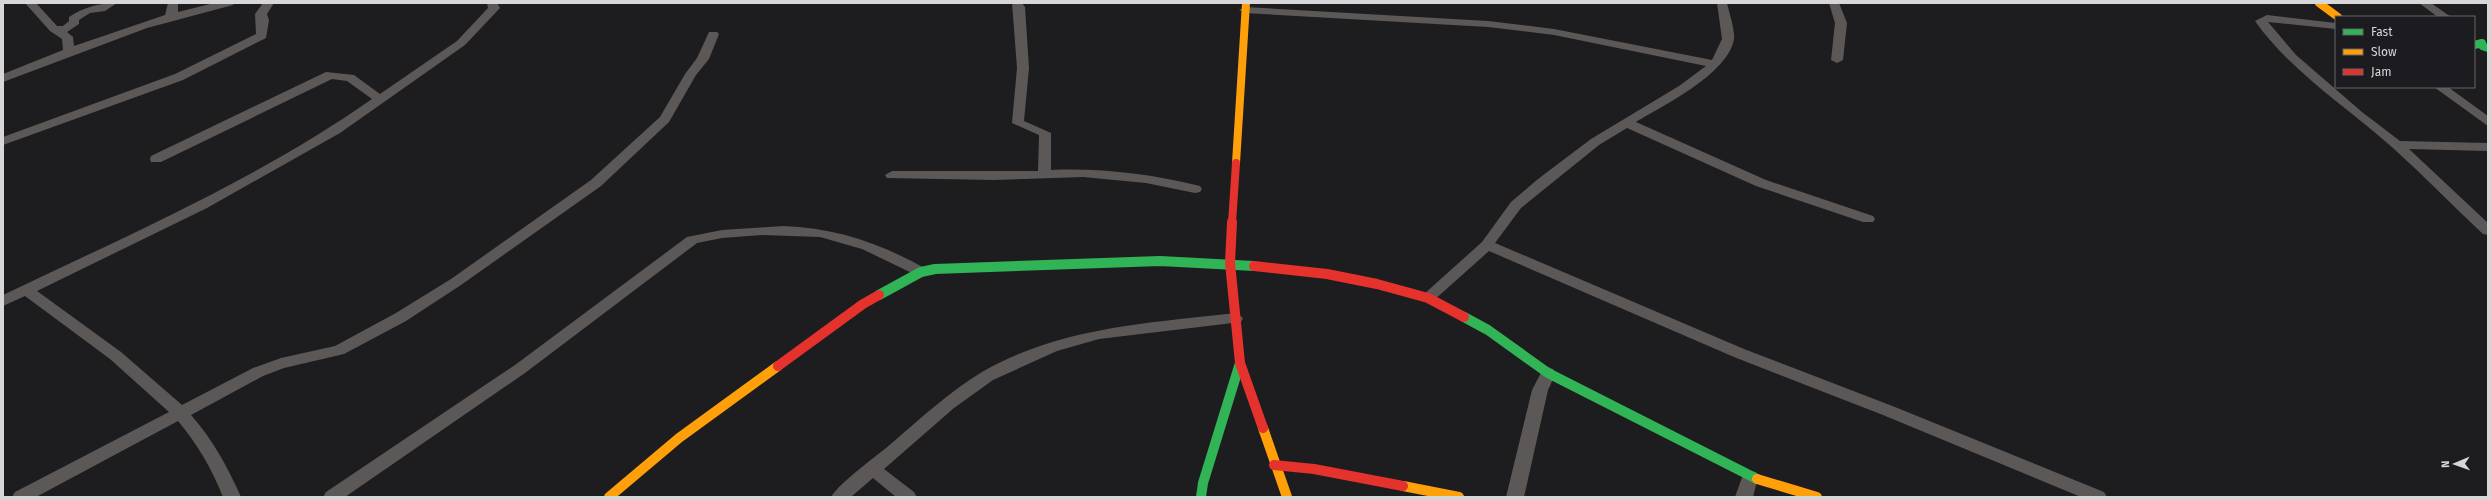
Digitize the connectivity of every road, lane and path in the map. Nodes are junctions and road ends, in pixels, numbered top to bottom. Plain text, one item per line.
1 (30, 3) edge
2 (112, 3) edge
3 (173, 3) edge
4 (229, 3) edge
5 (269, 3) edge
6 (1017, 3) edge
7 (1722, 3) edge
8 (1834, 3) edge
9 (2319, 3) edge
10 (2424, 3) edge
11 (496, 4) edge
12 (1245, 7) edge
13 (2337, 16) edge
14 (2444, 16) edge
15 (168, 19) junction
16 (2335, 26) edge
17 (54, 29) junction
18 (713, 34) dead end
19 (69, 51) junction
20 (1837, 60) dead end
21 (1716, 64) junction
22 (3, 78) edge
23 (2441, 88) edge
24 (380, 99) junction
25 (2488, 122) edge
26 (1626, 123) junction
27 (3, 141) edge
28 (2397, 145) junction
29 (2488, 147) edge
30 (156, 159) dead end
31 (1044, 173) junction
32 (892, 175) dead end
33 (1195, 189) dead end
34 (1868, 219) dead end
35 (2488, 231) edge
36 (1487, 245) junction
37 (1230, 263) junction
38 (921, 272) junction
39 (26, 290) junction
40 (1428, 298) junction
41 (3, 301) edge
42 (1236, 318) junction
43 (1240, 363) junction
44 (1548, 373) junction
45 (179, 413) junction
46 (1274, 465) junction
47 (872, 468) junction
48 (1750, 477) junction
49 (21, 497) edge
50 (232, 497) edge
51 (332, 497) edge
52 (609, 497) edge
53 (840, 497) edge
54 (908, 497) edge
55 (1201, 497) edge
56 (1287, 497) edge
57 (1459, 497) edge
58 (1515, 497) edge
59 (1744, 497) edge
60 (1817, 497) edge
61 (2098, 497) edge

1 - 17 street
2 - 17 street
3 - 15 street
4 - 15 street
5 - 27 street
6 - 31 street
7 - 21 street
8 - 20 street
9 - 13 street
10 - 14 street
11 - 24 street
12 - 21 street
12 - 37 street
15 - 19 street
16 - 28 street
17 - 19 street
18 - 45 street
19 - 22 street
21 - 26 street
23 - 25 street
24 - 30 street
24 - 39 street
26 - 34 street
26 - 36 street
28 - 29 street
28 - 35 street
31 - 32 street
31 - 33 street
36 - 40 street
36 - 61 street
37 - 38 street
37 - 40 street
37 - 42 street
38 - 51 street
38 - 52 street
39 - 41 street
39 - 45 street
40 - 44 street
42 - 43 street
42 - 47 street
43 - 46 street
43 - 55 street
44 - 48 street
44 - 58 street
45 - 49 street
45 - 50 street
46 - 56 street
46 - 57 street
47 - 53 street
47 - 54 street
48 - 59 street
48 - 60 street

